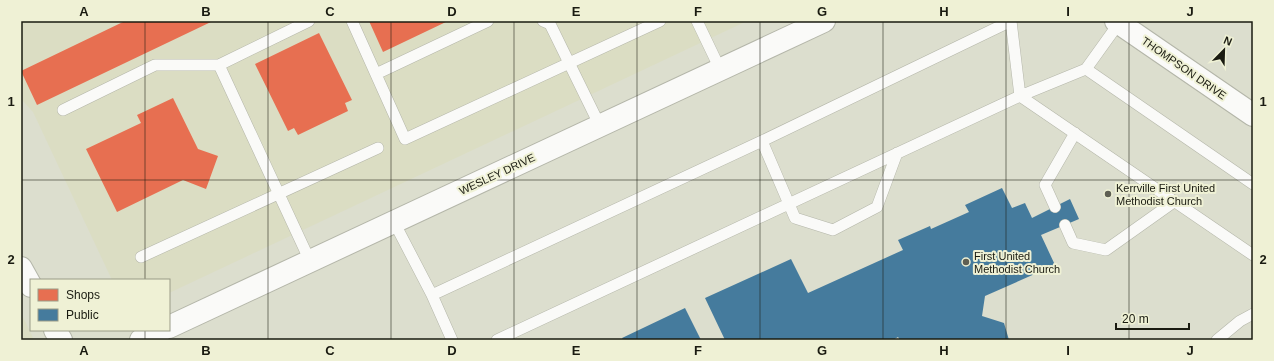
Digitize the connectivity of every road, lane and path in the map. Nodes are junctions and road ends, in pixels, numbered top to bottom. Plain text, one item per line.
1 (309, 21) edge
2 (352, 21) edge
3 (488, 21) edge
4 (543, 21) edge
5 (660, 21) edge
6 (697, 21) edge
7 (824, 21) edge
8 (1011, 21) edge
9 (1117, 22) edge
10 (569, 63) junction
11 (219, 65) junction
12 (1086, 69) junction
13 (720, 70) junction
14 (376, 74) junction
15 (1020, 96) junction
16 (63, 110) dead end
17 (1253, 115) edge
18 (600, 126) junction
19 (1075, 133) junction
20 (762, 141) junction
21 (378, 148) dead end
22 (897, 154) junction
23 (1253, 184) edge
24 (279, 195) junction
25 (1175, 202) junction
26 (789, 204) junction
27 (1055, 206) dead end
28 (394, 222) junction
29 (1065, 225) dead end
30 (1253, 255) edge
31 (141, 258) dead end
32 (310, 261) junction
33 (21, 268) edge
34 (30, 284) edge
35 (432, 295) junction
36 (1253, 314) edge
37 (170, 327) edge
38 (56, 331) edge
39 (160, 331) edge
40 (61, 340) edge
41 (140, 340) edge
42 (452, 340) edge
43 (497, 340) edge
44 (1217, 340) edge

1 - 11 lane
2 - 14 lane
3 - 14 lane
4 - 10 lane
5 - 10 lane
6 - 13 lane
7 - 13 street, WESLEY DRIVE
8 - 15 lane
8 - 20 lane
9 - 12 lane
9 - 17 street, THOMPSON DRIVE
10 - 14 lane
10 - 18 lane
11 - 16 lane
11 - 24 lane
12 - 15 lane
12 - 23 lane
13 - 18 street, WESLEY DRIVE
15 - 19 lane
15 - 22 lane
18 - 28 street, WESLEY DRIVE
19 - 25 lane
19 - 27 lane
20 - 26 lane
20 - 35 lane
21 - 24 lane
22 - 26 lane
22 - 26 lane
24 - 31 lane
24 - 32 lane
25 - 29 lane
25 - 30 lane
26 - 43 lane
28 - 32 street, WESLEY DRIVE
28 - 35 lane
32 - 37 street, WESLEY DRIVE
33 - 34 street
35 - 42 lane
36 - 44 lane
38 - 40 street
39 - 41 street

